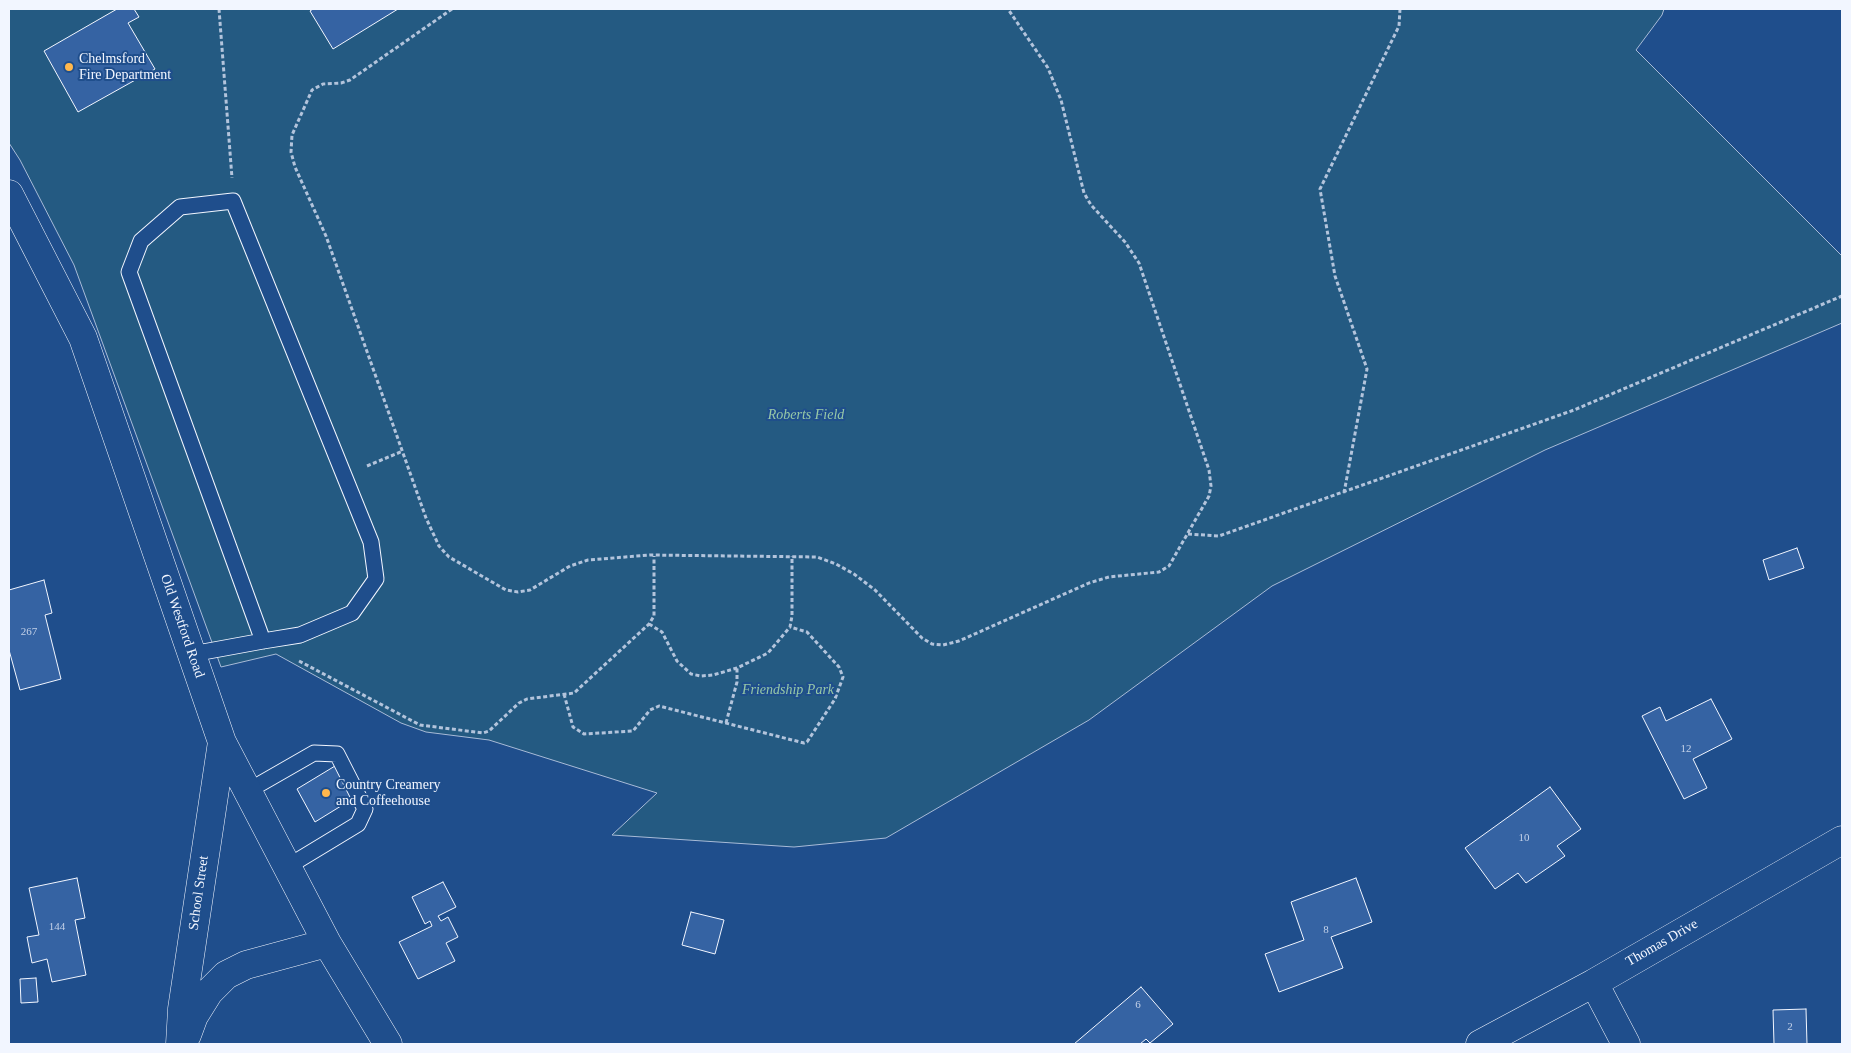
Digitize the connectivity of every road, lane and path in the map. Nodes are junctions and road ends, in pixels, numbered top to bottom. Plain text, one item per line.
1 (219, 9) edge
2 (452, 9) edge
3 (1008, 9) edge
4 (1400, 9) edge
5 (9, 194) edge
6 (233, 201) junction
7 (1842, 296) edge
8 (403, 451) junction
9 (344, 475) junction
10 (1344, 493) junction
11 (1188, 534) junction
12 (654, 555) junction
13 (792, 556) junction
14 (649, 624) junction
15 (790, 627) junction
16 (263, 642) junction
17 (192, 654) junction
18 (738, 668) junction
19 (564, 694) junction
20 (726, 723) junction
21 (222, 742) junction
22 (246, 792) junction
23 (1842, 840) edge
24 (287, 867) junction
25 (327, 943) junction
26 (1594, 983) junction
27 (180, 1044) edge
28 (185, 1044) edge
29 (388, 1044) edge
30 (1480, 1044) edge
31 (1626, 1044) edge

1 - 6 path
2 - 8 path
3 - 11 path
4 - 10 path
5 - 17 street, Old Westford Road
6 - 9 lane
6 - 16 lane
7 - 10 path
8 - 9 path
8 - 12 path
9 - 16 lane
10 - 11 path
11 - 13 path
12 - 13 path
12 - 14 path
13 - 15 path
14 - 18 path
14 - 19 path
15 - 18 path
15 - 20 path
16 - 17 lane
16 - 19 path
17 - 21 street, Old Westford Road
18 - 20 path
19 - 20 path
21 - 22 street, Old Westford Road
21 - 27 street, School Street
22 - 24 street, Old Westford Road
22 - 24 lane
23 - 26 street, Thomas Drive
24 - 25 street, Old Westford Road
25 - 28 street
25 - 29 street, Old Westford Road
26 - 30 street, Thomas Drive
26 - 31 street

